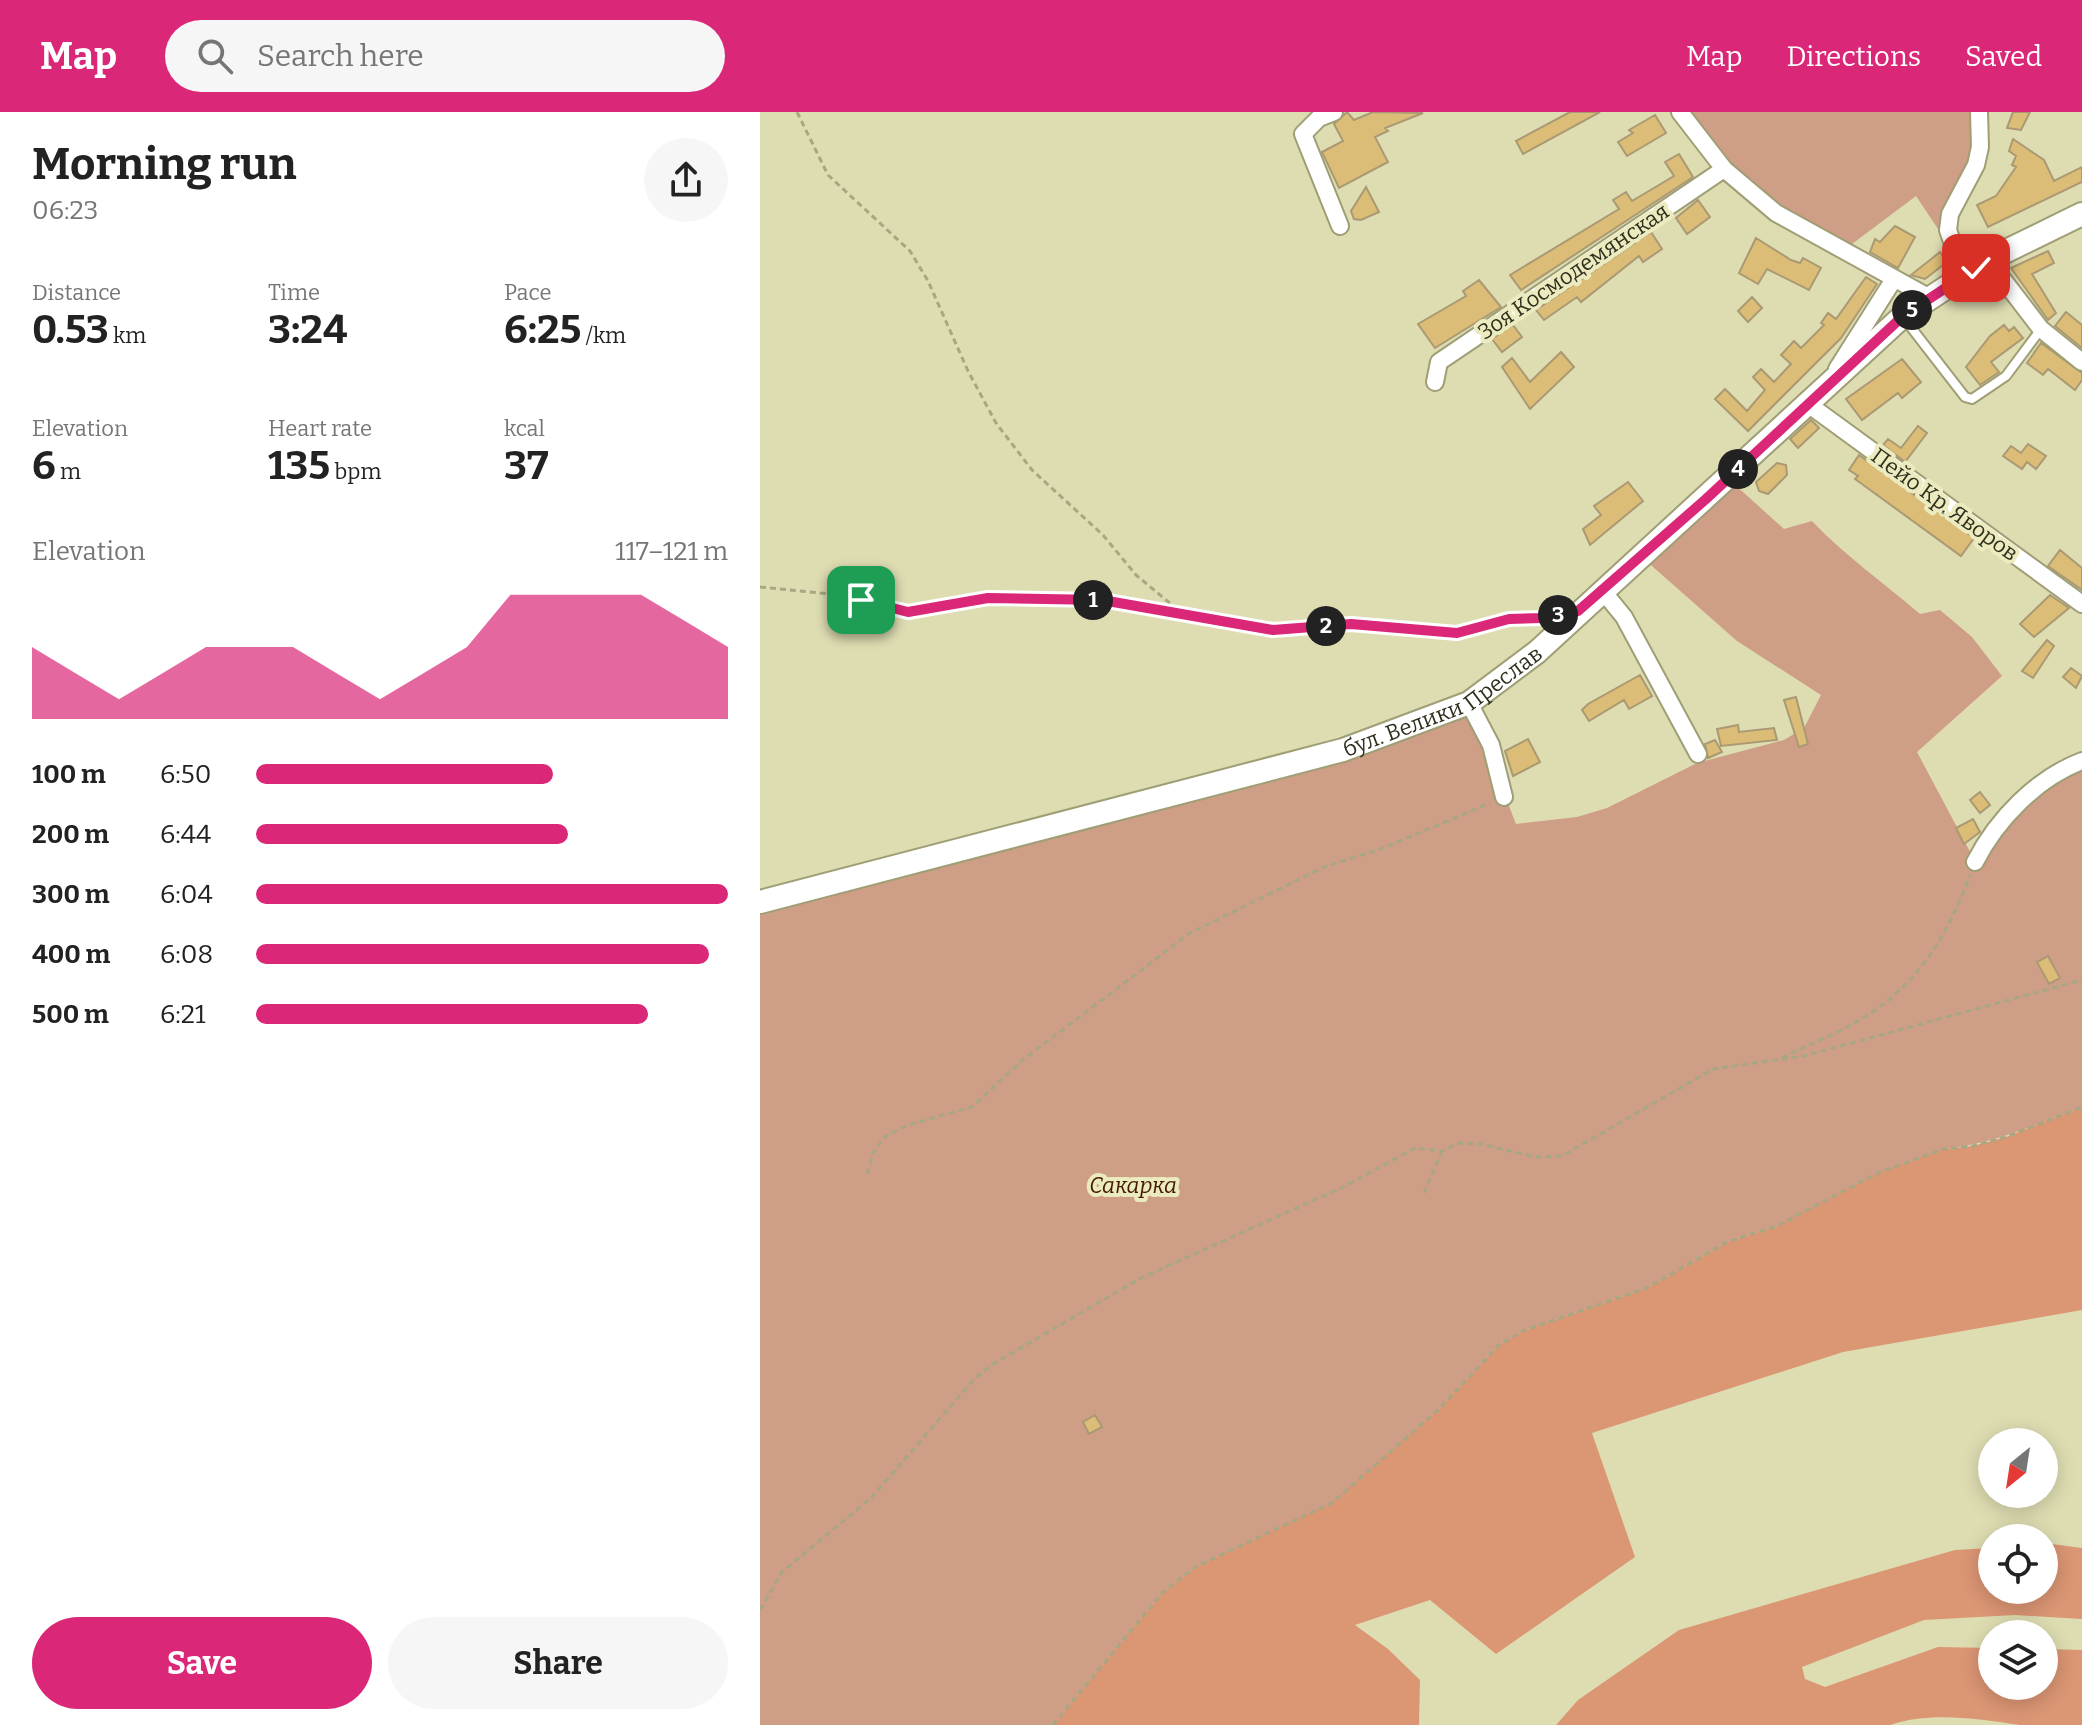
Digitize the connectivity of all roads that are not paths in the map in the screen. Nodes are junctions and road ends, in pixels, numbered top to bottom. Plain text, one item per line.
1 (1680, 112) edge
2 (1979, 112) edge
3 (1323, 114) edge
4 (1724, 169) junction
5 (2082, 214) edge
6 (1340, 226) dead end
7 (1988, 260) junction
8 (1964, 276) junction
9 (1894, 279) junction
10 (1930, 298) junction
11 (1903, 316) junction
12 (2041, 329) junction
13 (2082, 362) edge
14 (1830, 381) junction
15 (1435, 382) dead end
16 (1808, 404) junction
17 (1602, 590) junction
18 (2082, 604) edge
19 (1469, 703) junction
20 (1698, 754) dead end
21 (2082, 761) edge
22 (1504, 797) road end
23 (1975, 862) road end
24 (760, 902) edge

1 - 4 street
2 - 8 street
3 - 6 street
4 - 9 street
4 - 15 street, Зоя Космодемянская
5 - 7 main road, бул. Велики Преслав
7 - 8 main road, бул. Велики Преслав
7 - 12 street
8 - 10 main road, бул. Велики Преслав
9 - 10 street
9 - 14 street
10 - 11 main road, бул. Велики Преслав
11 - 12 lane
11 - 14 main road, бул. Велики Преслав
12 - 13 street
14 - 16 main road, бул. Велики Преслав
16 - 17 main road, бул. Велики Преслав
16 - 18 street, Пейо Кр. Яворов
17 - 19 main road, бул. Велики Преслав
17 - 20 street
19 - 22 street
19 - 24 main road, бул. Велики Преслав
21 - 23 street

